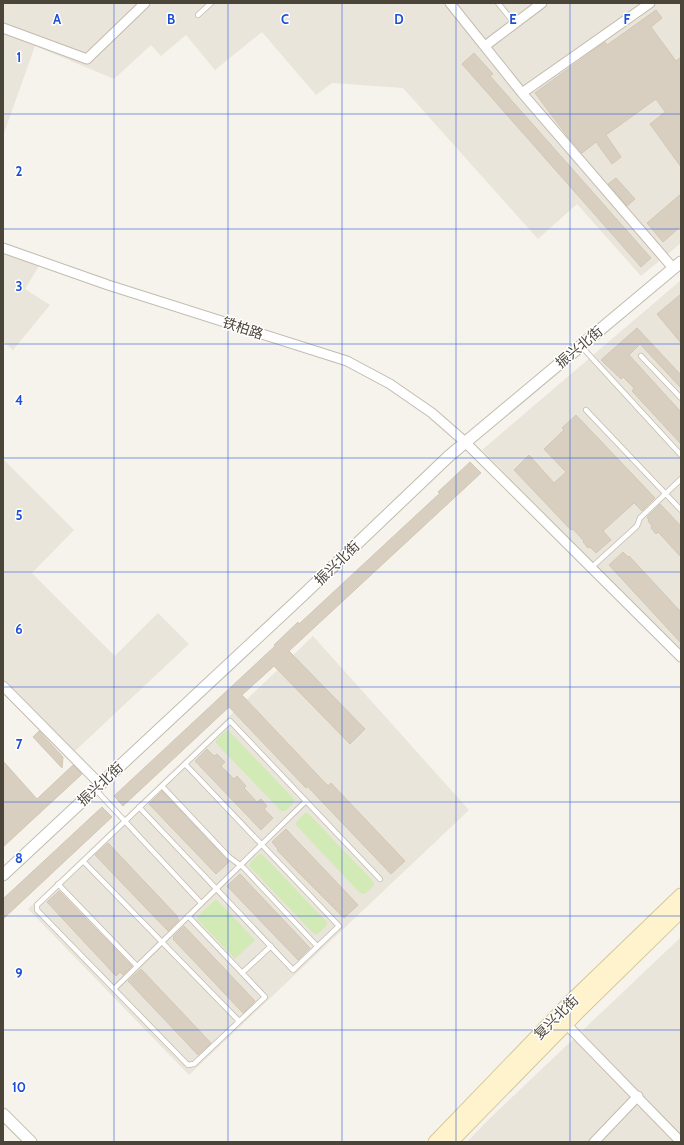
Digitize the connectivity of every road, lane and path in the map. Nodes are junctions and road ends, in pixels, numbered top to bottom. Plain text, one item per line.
1 (145, 3) edge
2 (211, 3) edge
3 (450, 3) edge
4 (498, 3) edge
5 (542, 3) edge
6 (650, 3) edge
7 (198, 15) dead end
8 (515, 24) junction
9 (3, 28) edge
10 (484, 46) junction
11 (522, 93) junction
12 (3, 248) edge
13 (677, 265) edge
14 (581, 345) junction
15 (641, 356) dead end
16 (681, 398) edge
17 (586, 410) dead end
18 (465, 442) junction
19 (681, 455) edge
20 (681, 479) edge
21 (666, 494) junction
22 (681, 510) edge
23 (592, 567) junction
24 (681, 656) edge
25 (3, 686) edge
26 (185, 764) junction
27 (162, 786) junction
28 (98, 787) junction
29 (306, 801) junction
30 (139, 807) junction
31 (125, 821) junction
32 (262, 845) junction
33 (83, 861) junction
34 (240, 865) junction
35 (3, 875) edge
36 (380, 879) dead end
37 (58, 884) junction
38 (216, 889) junction
39 (681, 895) edge
40 (201, 903) junction
41 (681, 911) edge
42 (188, 916) junction
43 (162, 942) junction
44 (271, 946) junction
45 (317, 946) junction
46 (137, 966) junction
47 (242, 973) junction
48 (114, 989) junction
49 (239, 1022) junction
50 (566, 1024) junction
51 (638, 1096) junction
52 (3, 1114) edge
53 (31, 1142) edge
54 (435, 1142) edge
55 (451, 1142) edge
56 (594, 1142) edge
57 (681, 1142) edge

1 - 9 street
2 - 7 lane
3 - 10 street
4 - 8 lane
5 - 8 street
6 - 11 street
8 - 10 street
10 - 11 street
11 - 13 street
12 - 18 street, 铁柏路
13 - 14 street, 振兴北街
14 - 18 street, 振兴北街
14 - 19 lane
15 - 16 lane
17 - 21 lane
18 - 23 street, 铁柏路
18 - 28 street, 振兴北街
20 - 21 lane
21 - 22 lane
21 - 23 lane
23 - 24 street, 铁柏路
25 - 28 street
26 - 27 lane
26 - 29 lane
26 - 32 lane
27 - 30 lane
27 - 34 lane
28 - 31 lane
28 - 35 street, 振兴北街
29 - 32 lane
29 - 36 lane
30 - 31 lane
30 - 38 lane
31 - 33 lane
31 - 40 lane
32 - 34 lane
32 - 45 lane
33 - 37 lane
33 - 43 lane
34 - 38 lane
34 - 45 lane
37 - 46 lane
37 - 48 lane
38 - 40 lane
38 - 44 lane
39 - 54 main road, 复兴北街
40 - 42 lane
41 - 50 main road, 复兴北街
42 - 43 lane
42 - 47 lane
43 - 46 lane
43 - 49 lane
44 - 45 lane
44 - 47 lane
46 - 48 lane
47 - 49 lane
48 - 49 lane
50 - 51 street
50 - 55 main road, 复兴北街
51 - 56 street
51 - 57 street
52 - 53 street

